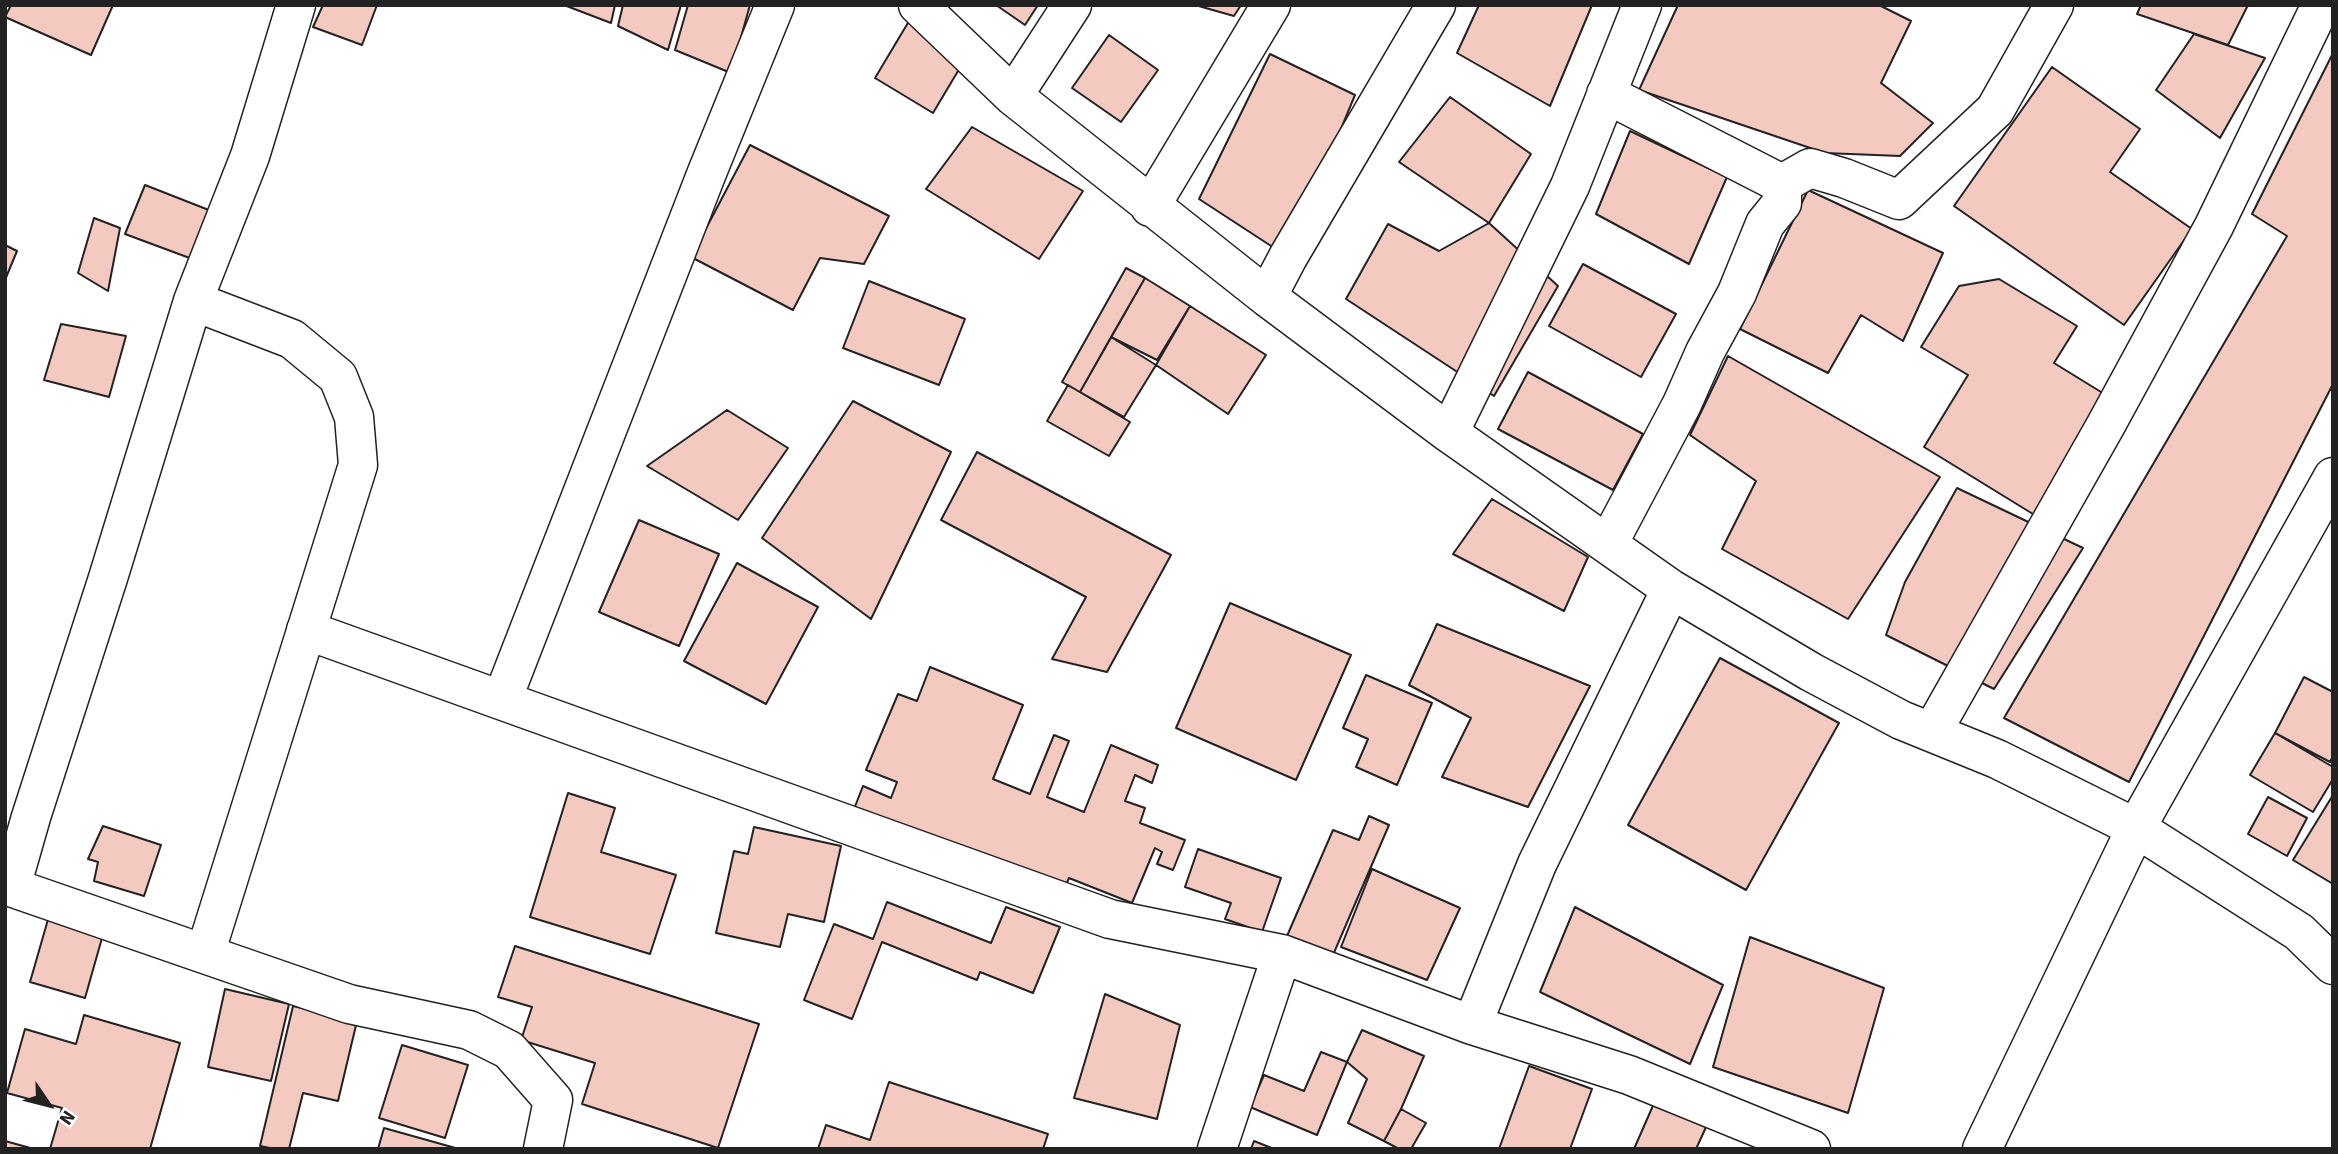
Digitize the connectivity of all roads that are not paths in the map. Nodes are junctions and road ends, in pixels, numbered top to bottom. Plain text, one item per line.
1 (296, 5) edge
2 (775, 5) edge
3 (918, 5) edge
4 (1072, 5) edge
5 (1271, 5) edge
6 (1436, 5) edge
7 (1642, 5) edge
8 (2054, 5) edge
9 (2321, 5) edge
10 (1606, 94) junction
11 (1013, 96) junction
12 (1782, 184) junction
13 (1150, 207) junction
14 (1267, 297) junction
15 (192, 301) junction
16 (1449, 433) junction
17 (2333, 477) edge
18 (1608, 544) junction
19 (1671, 589) junction
20 (306, 630) junction
21 (502, 700) junction
22 (1932, 732) junction
23 (2136, 828) junction
24 (8, 886) edge
25 (205, 954) junction
26 (1282, 954) junction
27 (2333, 965) edge
28 (1472, 1025) junction
29 (543, 1149) edge
30 (1217, 1149) edge
31 (1811, 1149) edge
32 (1982, 1149) edge

1 - 15 street
2 - 21 street
3 - 11 street
4 - 11 street
5 - 13 street
6 - 14 street
7 - 10 street
8 - 12 street
9 - 22 street
10 - 12 street
10 - 16 street
11 - 13 street
12 - 18 street
13 - 14 street
14 - 16 street
15 - 20 street
15 - 24 street
16 - 18 street
17 - 23 street
18 - 19 street
19 - 22 street
19 - 28 street
20 - 21 street
20 - 25 street
21 - 26 street
22 - 23 street
23 - 27 street
23 - 32 street
24 - 25 street
25 - 29 street
26 - 28 street
26 - 30 street
28 - 31 street

